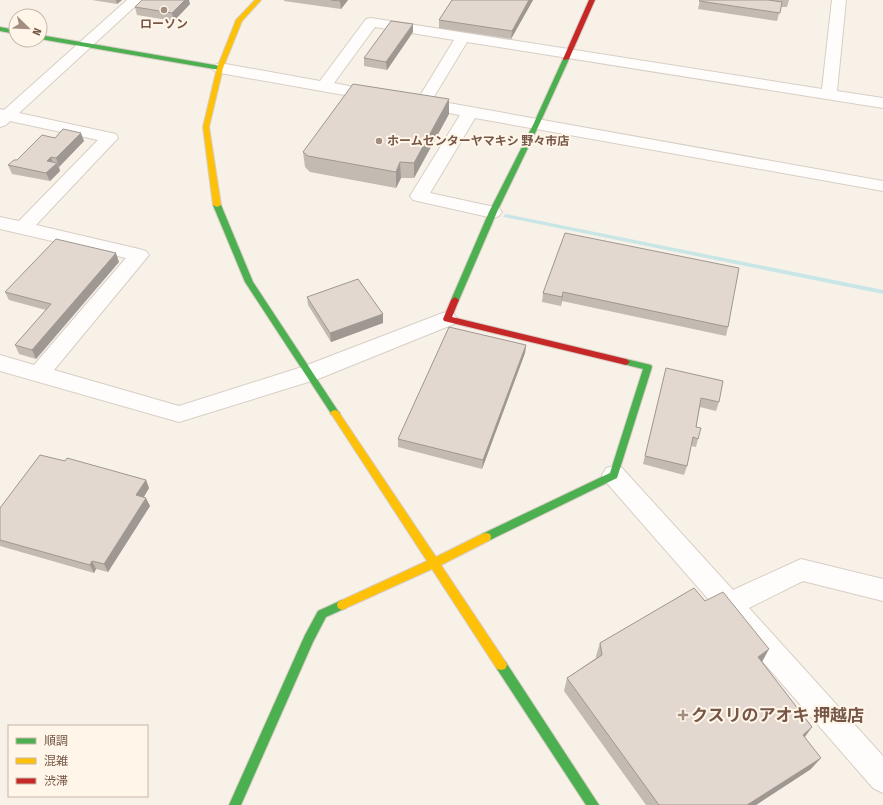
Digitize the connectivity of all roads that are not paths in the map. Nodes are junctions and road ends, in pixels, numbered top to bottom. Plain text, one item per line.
1 (135, 0) edge
2 (258, 0) edge
3 (592, 0) edge
4 (839, 0) edge
5 (463, 37) junction
6 (48, 38) edge
7 (86, 45) junction
8 (567, 53) junction
9 (220, 68) junction
10 (324, 86) junction
11 (829, 95) junction
12 (408, 100) junction
13 (883, 103) edge
14 (470, 112) junction
15 (2, 118) edge
16 (536, 125) junction
17 (883, 186) edge
18 (493, 212) junction
19 (0, 223) edge
20 (22, 228) junction
21 (447, 318) junction
22 (0, 364) edge
23 (310, 373) junction
24 (39, 374) junction
25 (614, 475) junction
26 (434, 563) junction
27 (883, 590) edge
28 (730, 604) junction
29 (883, 778) edge
30 (235, 805) edge
31 (593, 805) edge

1 - 7 street
2 - 9 street
3 - 8 street
4 - 11 street
5 - 8 street
5 - 10 street
5 - 12 street
6 - 7 street
7 - 9 street
7 - 15 street
8 - 11 street
8 - 16 street
9 - 10 street
9 - 23 street
10 - 12 street
11 - 13 street
12 - 14 street
14 - 16 street
14 - 18 street
15 - 20 street
16 - 17 street
16 - 18 street
18 - 21 street
19 - 20 street
20 - 24 street
21 - 23 street
21 - 25 street
22 - 24 street
23 - 24 street
23 - 26 street
25 - 26 street
25 - 28 street
26 - 30 street
26 - 31 street
27 - 28 street
28 - 29 street

